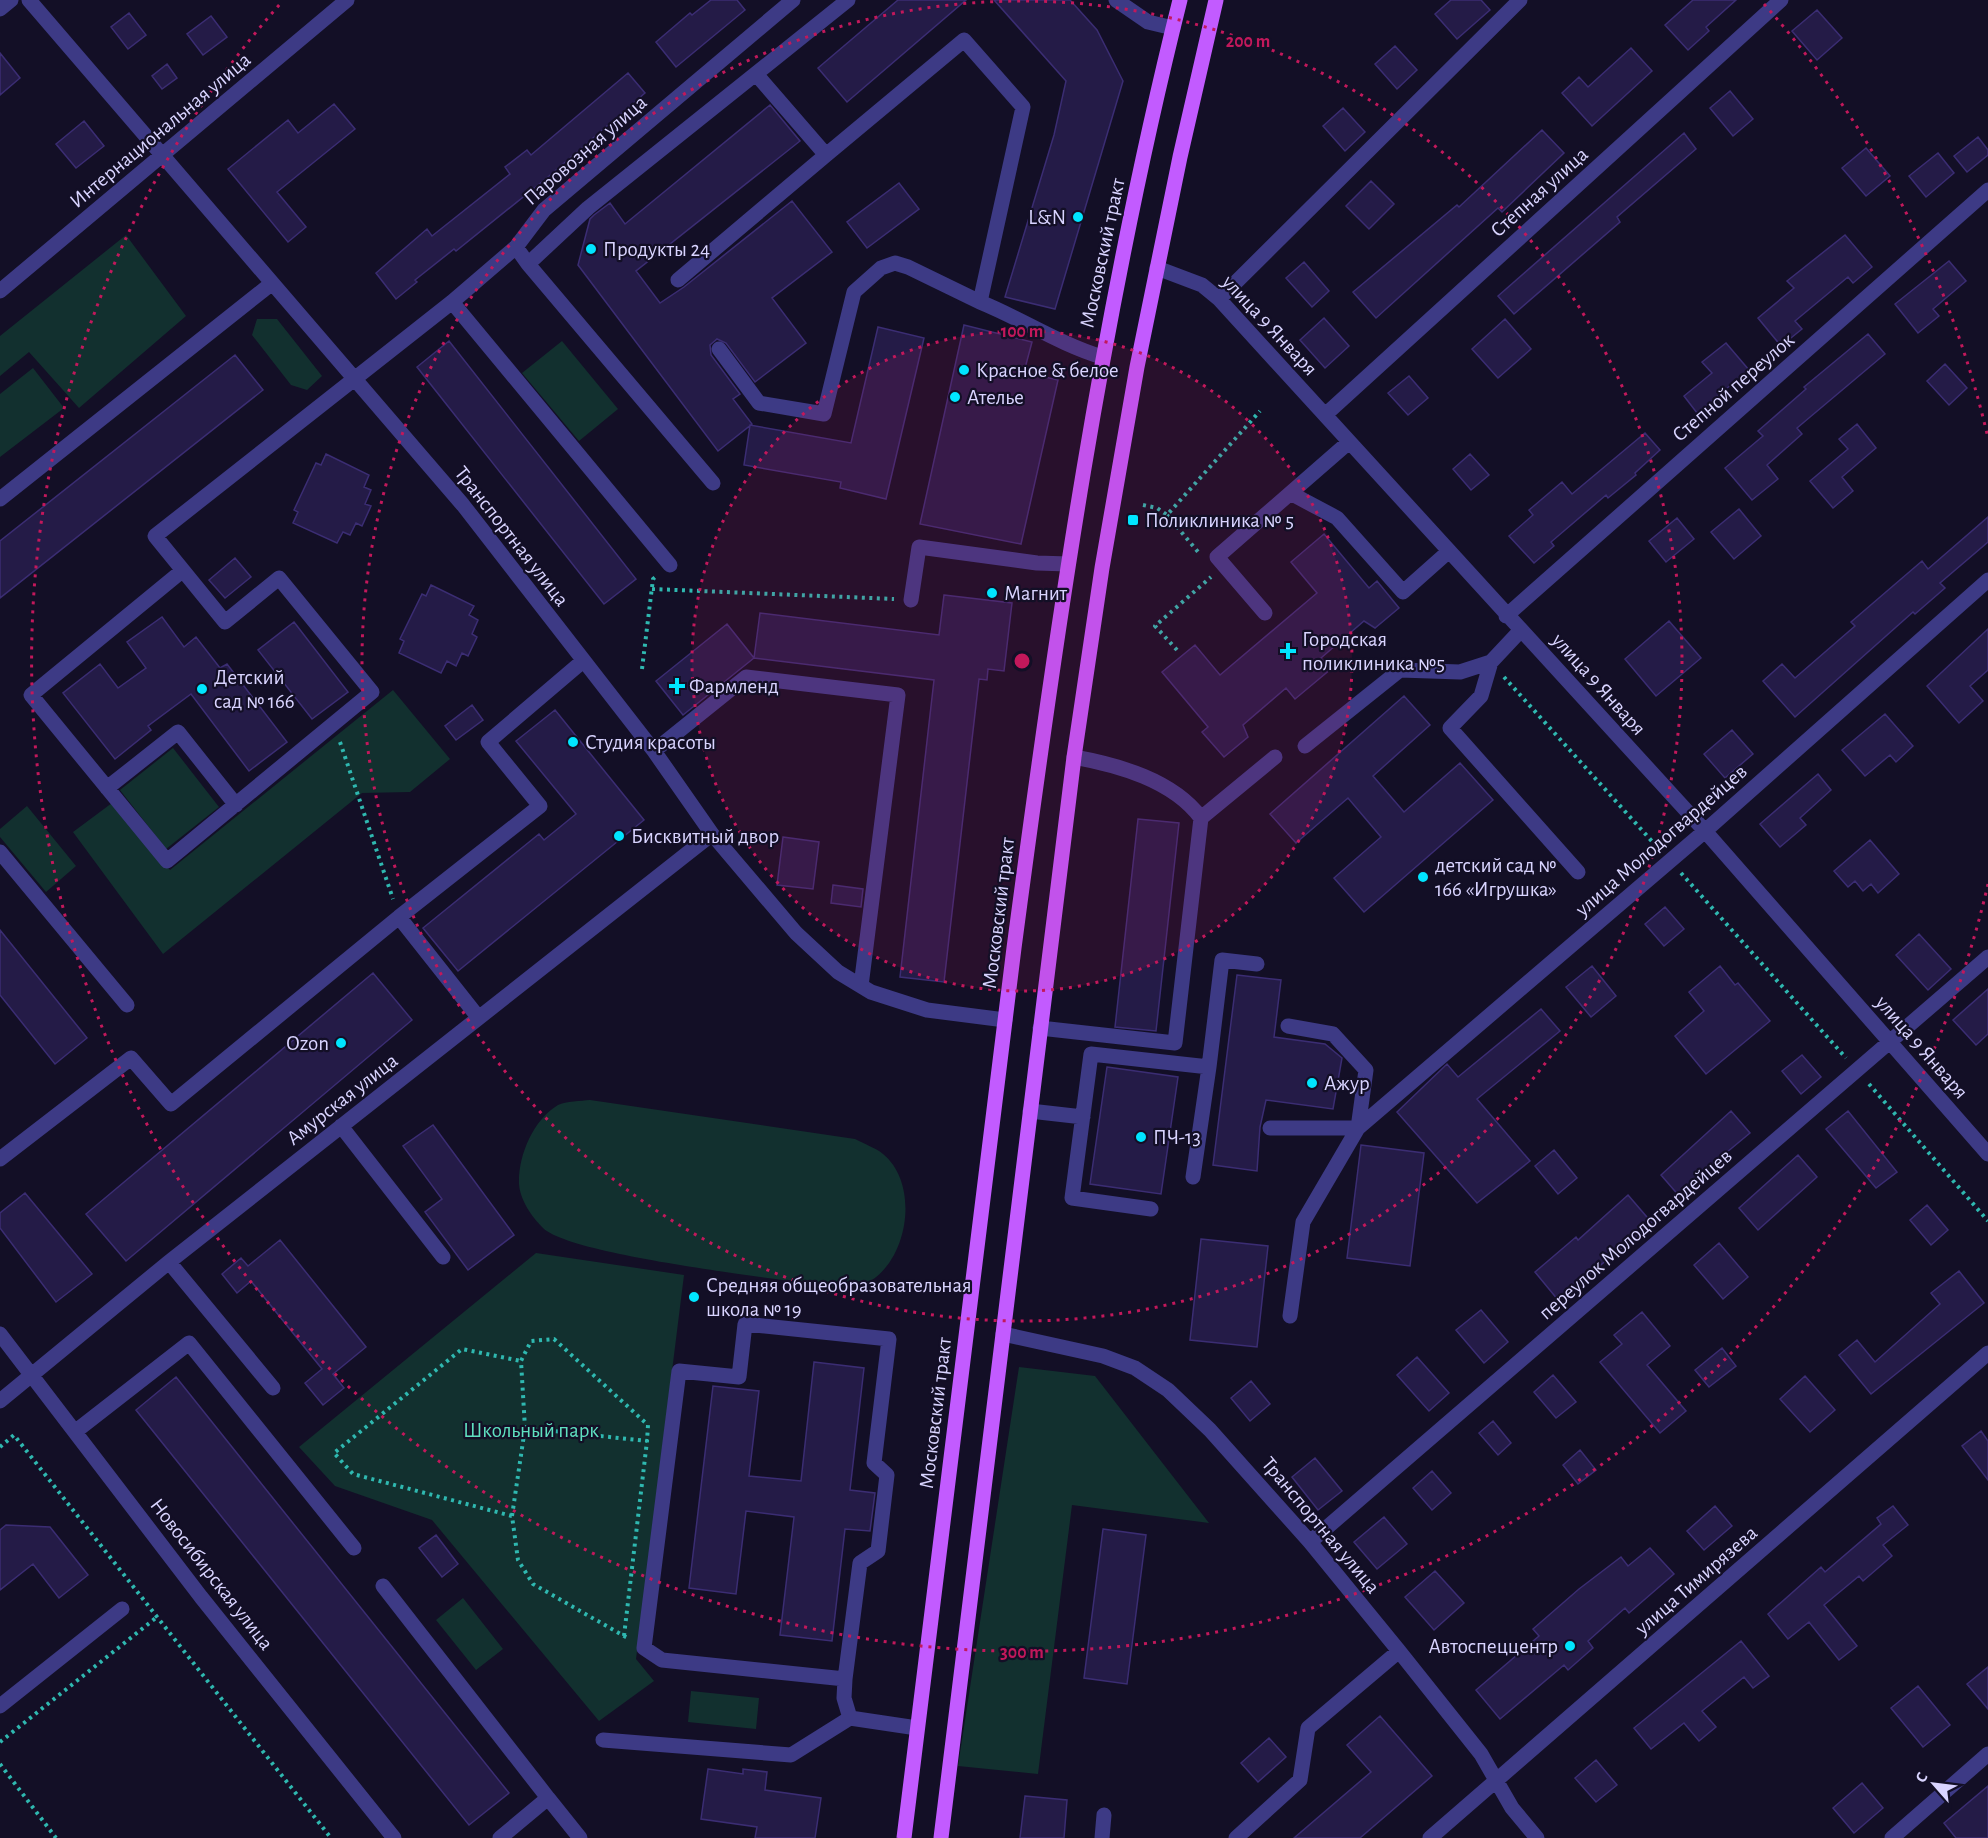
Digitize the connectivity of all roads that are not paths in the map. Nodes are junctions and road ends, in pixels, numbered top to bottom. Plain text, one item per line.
1 (10, 0) edge
2 (28, 0) edge
3 (347, 0) edge
4 (793, 0) edge
5 (848, 0) edge
6 (1116, 0) edge
7 (1180, 0) edge
8 (1216, 0) edge
9 (1520, 0) edge
10 (1781, 0) edge
11 (0, 9) edge
12 (1173, 28) junction
13 (756, 74) junction
14 (826, 155) junction
15 (162, 156) junction
16 (1988, 190) edge
17 (516, 247) junction
18 (528, 264) junction
19 (1157, 268) junction
20 (678, 280) dead end
21 (271, 285) junction
22 (0, 291) edge
23 (1219, 299) junction
24 (452, 302) junction
25 (980, 302) junction
26 (718, 349) dead end
27 (1102, 357) junction
28 (351, 378) junction
29 (1325, 415) junction
30 (1349, 442) junction
31 (713, 483) dead end
32 (1292, 494) junction
33 (0, 500) edge
34 (1448, 552) junction
35 (1068, 564) junction
36 (670, 565) road end
37 (182, 571) junction
38 (1988, 580) edge
39 (911, 600) road end
40 (1265, 613) dead end
41 (1506, 616) junction
42 (1521, 630) junction
43 (583, 661) junction
44 (1491, 662) junction
45 (1305, 746) dead end
46 (654, 751) junction
47 (1074, 757) junction
48 (1275, 757) dead end
49 (107, 788) junction
50 (236, 805) junction
51 (1201, 818) junction
52 (1705, 831) junction
53 (712, 834) junction
54 (0, 852) edge
55 (1578, 872) dead end
56 (399, 917) junction
57 (1988, 957) edge
58 (1257, 964) dead end
59 (861, 986) junction
60 (127, 1005) dead end
61 (478, 1017) junction
62 (1005, 1020) junction
63 (1288, 1026) dead end
64 (1040, 1028) junction
65 (1890, 1042) junction
66 (1209, 1067) junction
67 (1030, 1111) junction
68 (1083, 1117) junction
69 (341, 1126) junction
70 (1270, 1128) dead end
71 (1358, 1128) junction
72 (1988, 1154) edge
73 (0, 1159) edge
74 (1193, 1177) dead end
75 (1151, 1209) dead end
76 (443, 1257) dead end
77 (169, 1262) junction
78 (1290, 1316) dead end
79 (0, 1334) edge
80 (1003, 1334) junction
81 (1988, 1353) edge
82 (31, 1373) junction
83 (273, 1388) dead end
84 (0, 1401) edge
85 (76, 1431) junction
86 (1310, 1542) junction
87 (354, 1548) dead end
88 (383, 1586) dead end
89 (122, 1609) dead end
90 (1400, 1652) junction
91 (845, 1679) junction
92 (0, 1706) edge
93 (850, 1718) junction
94 (917, 1728) junction
95 (603, 1740) dead end
96 (1988, 1754) edge
97 (1496, 1782) junction
98 (548, 1798) junction
99 (1104, 1815) dead end
100 (394, 1838) edge
101 (500, 1838) edge
102 (580, 1838) edge
103 (904, 1838) edge
104 (941, 1838) edge
105 (1102, 1838) edge
106 (1236, 1838) edge
107 (1430, 1838) edge
108 (1537, 1838) edge
109 (1892, 1838) edge

1 - 11 street
2 - 15 street, Транспортная улица
3 - 15 street, Интернациональная улица
4 - 17 street, Паровозная улица
5 - 13 street
6 - 12 street
7 - 12 main road, Московский тракт
8 - 19 main road
9 - 23 street
10 - 29 street, Степная улица
12 - 27 main road, Московский тракт
13 - 14 street
13 - 18 street
14 - 20 street
14 - 25 street
15 - 21 street, Транспортная улица
15 - 22 street, Интернациональная улица
16 - 41 street, Степной переулок
17 - 18 street
17 - 24 street, Паровозная улица
18 - 31 street
19 - 23 street, улица 9 Января
19 - 47 main road
21 - 28 street, Транспортная улица
21 - 33 street
23 - 29 street, улица 9 Января
24 - 28 street, Паровозная улица
24 - 36 street
25 - 26 street
25 - 27 street
27 - 35 main road, Московский тракт
28 - 37 street, Паровозная улица
28 - 43 street, Транспортная улица
29 - 30 street, улица 9 Января
30 - 32 street
30 - 34 street, улица 9 Января
32 - 34 street
32 - 40 street
34 - 41 street, улица 9 Января
35 - 39 street
35 - 62 main road, Московский тракт
37 - 49 street
37 - 50 street
38 - 52 street, улица Молодогвардейцев
41 - 42 street, улица 9 Января
42 - 44 street
42 - 52 street, улица 9 Января
43 - 46 street, Транспортная улица
43 - 56 street
44 - 45 street
44 - 55 street
46 - 53 street, Транспортная улица
46 - 59 street
47 - 51 street
47 - 64 main road
48 - 51 street
49 - 50 street
49 - 50 street
51 - 64 street
52 - 65 street, улица 9 Января
52 - 71 street, улица Молодогвардейцев
53 - 59 street, Транспортная улица
53 - 61 street, Амурская улица
54 - 60 street
56 - 61 street
56 - 73 street
57 - 65 street, переулок Молодогвардейцев
58 - 66 street
59 - 62 street, Транспортная улица
61 - 69 street, Амурская улица
62 - 94 main road, Московский тракт
63 - 71 street
64 - 67 main road
65 - 72 street, улица 9 Января
65 - 86 street, переулок Молодогвардейцев
66 - 68 street
66 - 74 street
67 - 68 street
67 - 80 main road
68 - 75 street
69 - 76 street
69 - 77 street, Амурская улица
70 - 71 street
71 - 78 street
77 - 82 street, Амурская улица
77 - 83 street
79 - 82 street, Новосибирская улица
80 - 86 street, Транспортная улица
80 - 104 main road
81 - 97 street, улица Тимирязева
82 - 84 street, Амурская улица
82 - 85 street, Новосибирская улица
85 - 87 street
85 - 100 street, Новосибирская улица
86 - 90 street, Транспортная улица
88 - 98 street
89 - 92 street
90 - 97 street, Транспортная улица
90 - 106 street
91 - 91 street
91 - 93 street
93 - 94 street
93 - 95 street
94 - 103 main road, Московский тракт
96 - 109 street
97 - 107 street, улица Тимирязева
97 - 108 street, Транспортная улица
98 - 101 street
98 - 102 street
99 - 105 street

